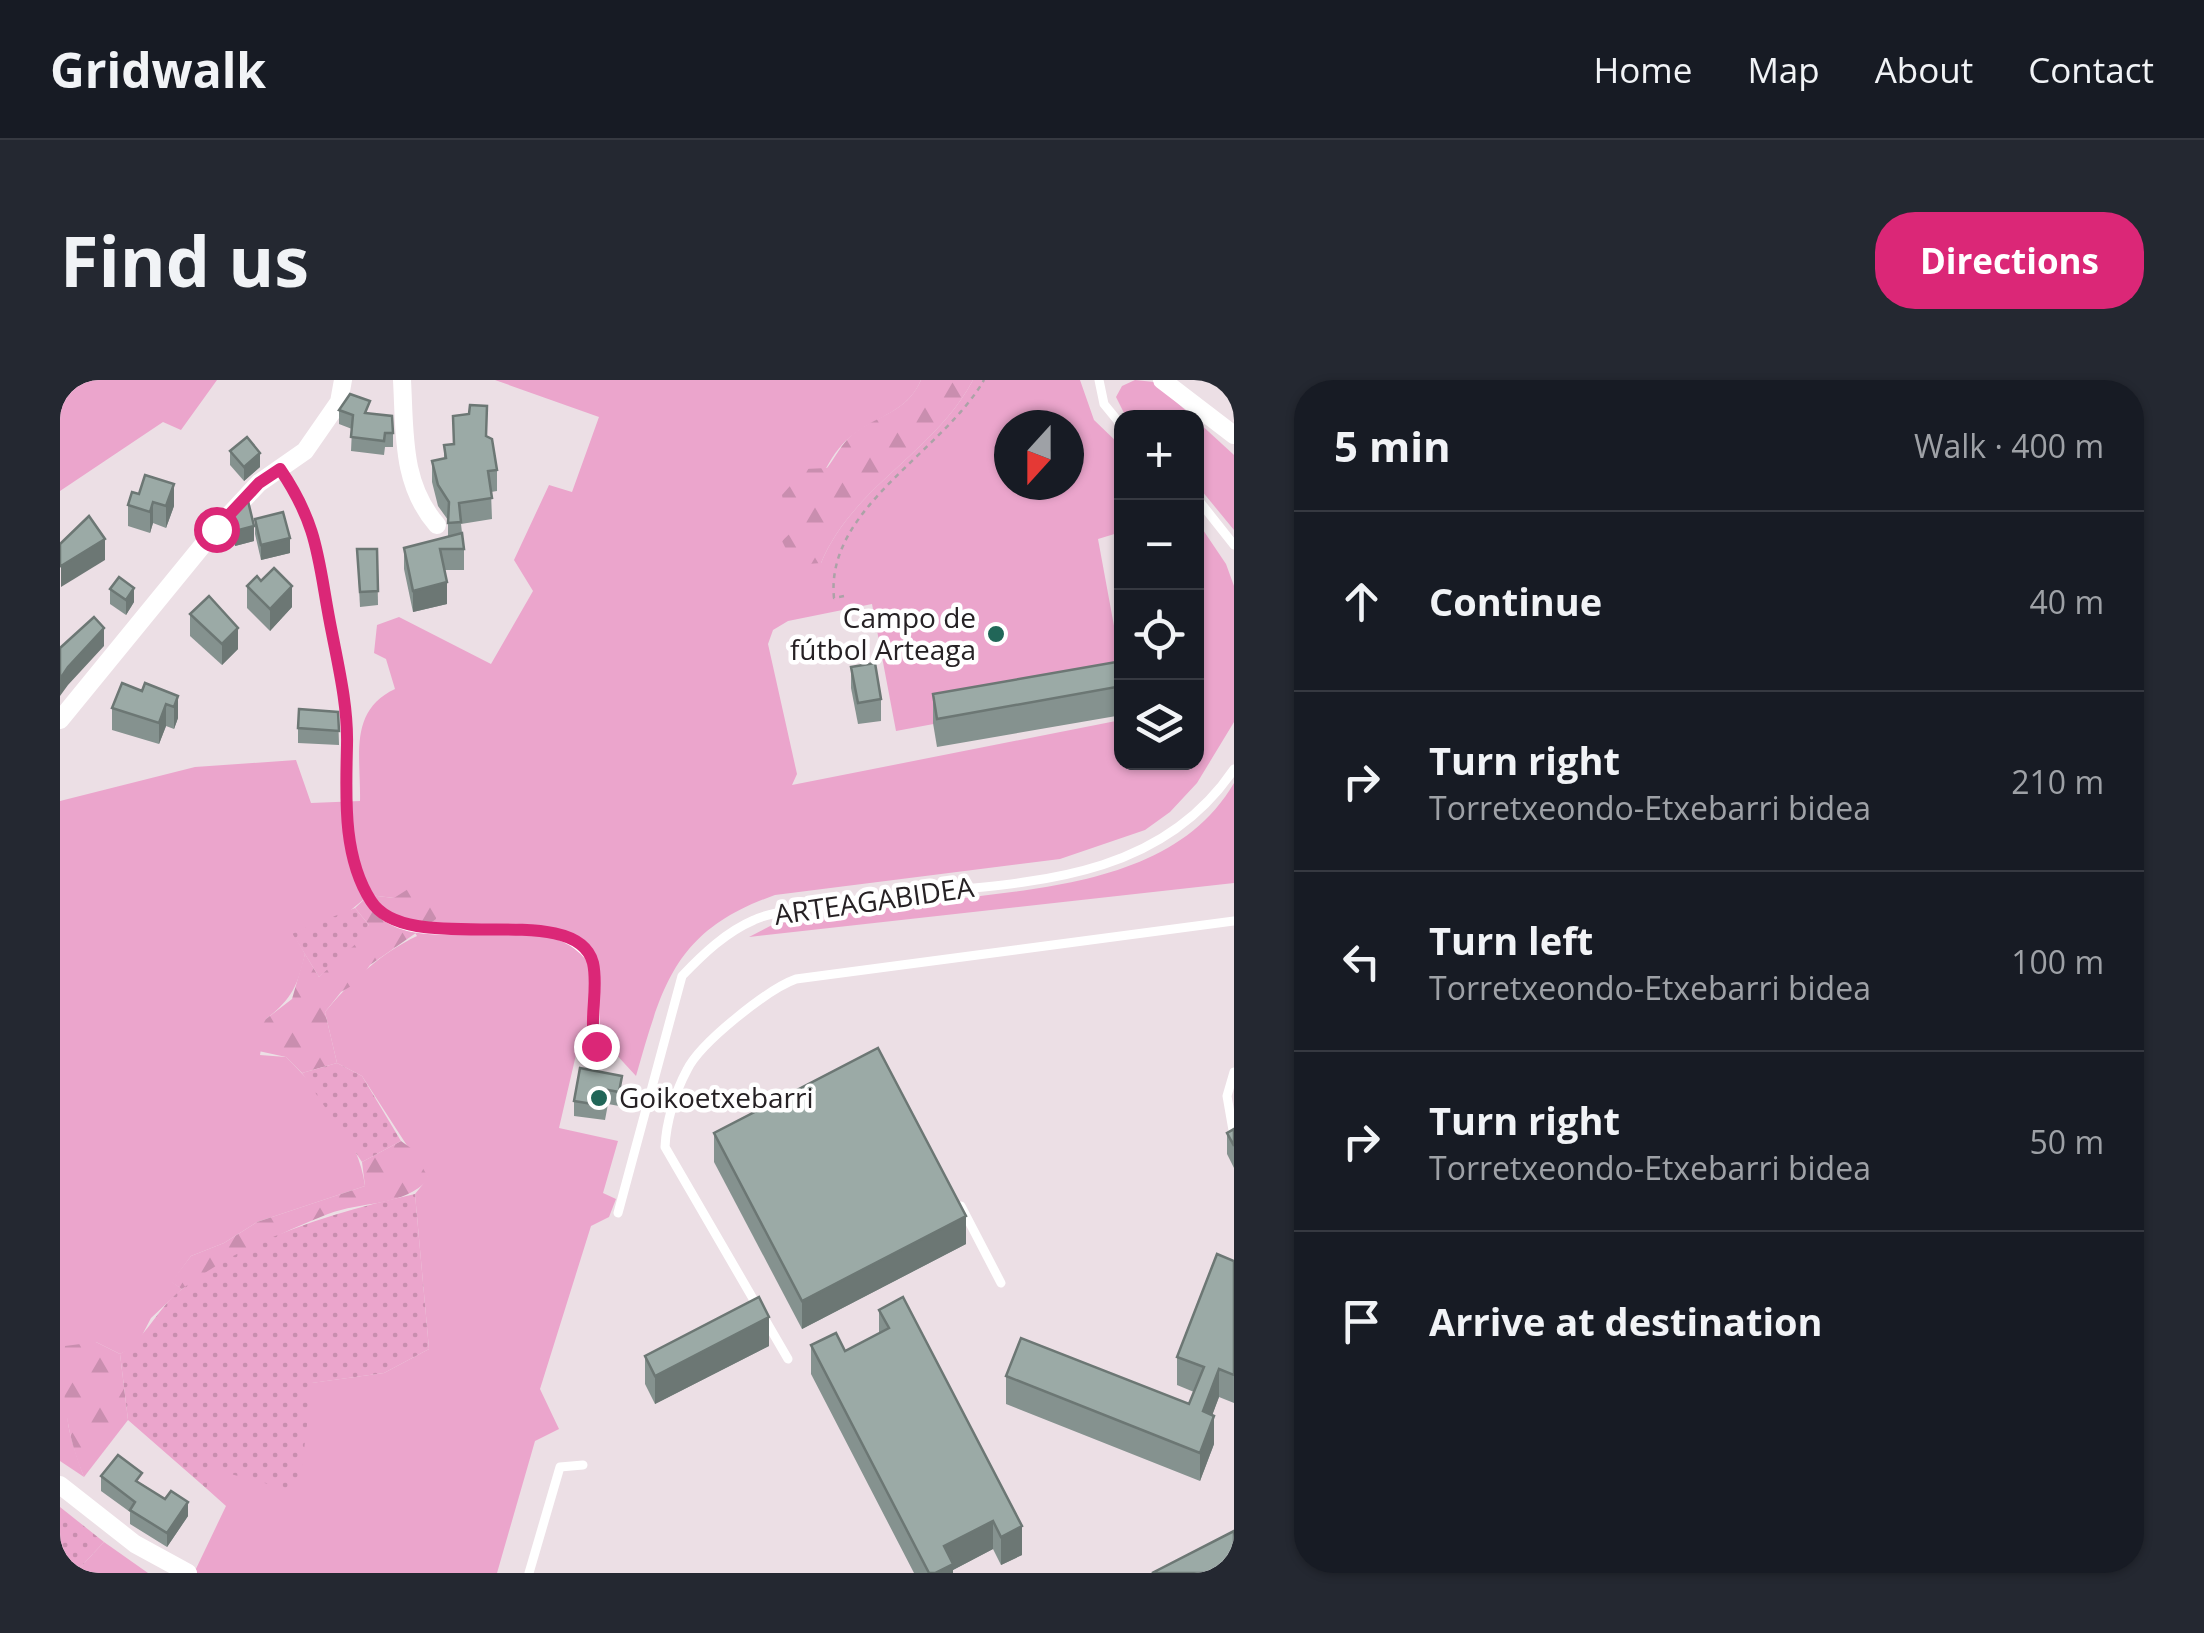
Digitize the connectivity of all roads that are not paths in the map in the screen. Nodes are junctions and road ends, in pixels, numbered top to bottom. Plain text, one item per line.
1 (343, 380) edge
2 (402, 380) edge
3 (1099, 380) edge
4 (1162, 380) edge
5 (1182, 380) edge
6 (1114, 416) edge
7 (1218, 420) junction
8 (1234, 435) edge
9 (280, 469) junction
10 (1198, 500) edge
11 (437, 525) dead end
12 (1234, 545) edge
13 (60, 720) edge
14 (1234, 769) edge
15 (1234, 921) edge
16 (596, 1046) dead end
17 (1234, 1072) edge
18 (1234, 1136) edge
19 (955, 1195) edge
20 (618, 1213) dead end
21 (1001, 1283) dead end
22 (788, 1359) dead end
23 (582, 1464) dead end
24 (60, 1486) edge
25 (188, 1573) edge
26 (529, 1573) edge

1 - 9 street
2 - 11 street
3 - 6 lane
4 - 7 street
5 - 7 street
7 - 8 street
9 - 13 street
9 - 16 lane
10 - 12 lane
14 - 20 lane, ARTEAGABIDEA
15 - 22 lane
17 - 18 lane
19 - 21 lane
23 - 26 lane
24 - 25 street

